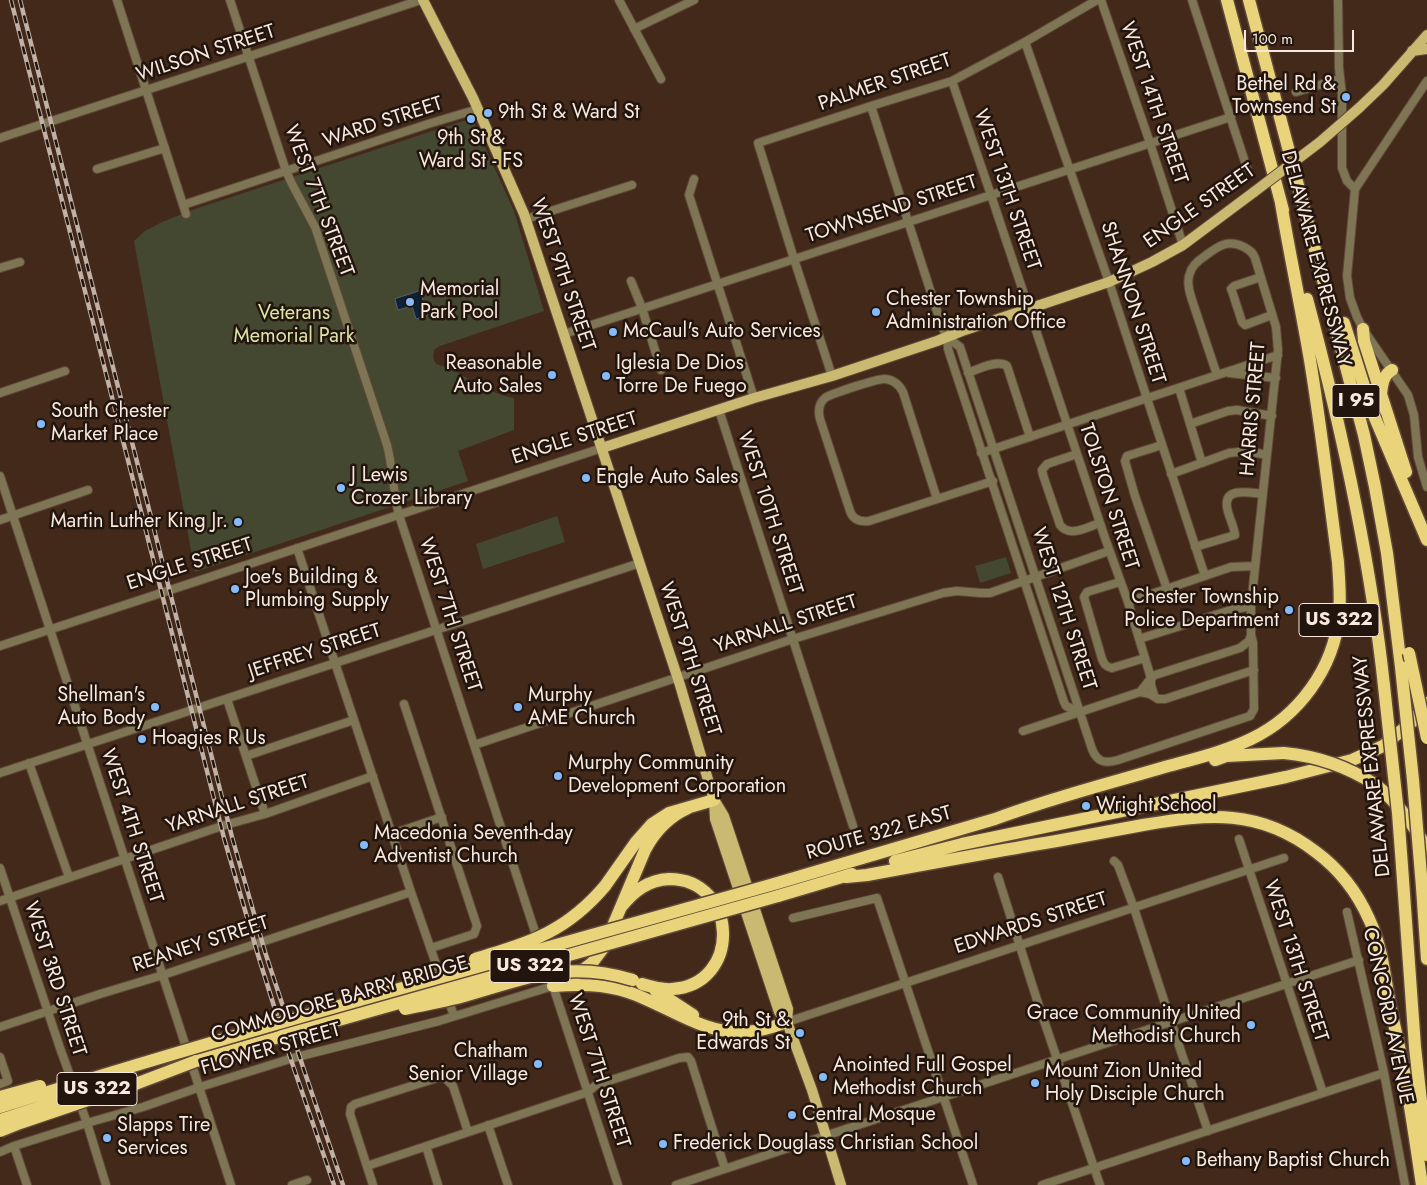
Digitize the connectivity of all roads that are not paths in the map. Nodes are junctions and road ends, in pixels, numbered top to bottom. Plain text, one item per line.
1 (117, 0) edge
2 (230, 0) edge
3 (422, 0) edge
4 (619, 0) edge
5 (694, 0) edge
6 (1097, 0) edge
7 (1101, 0) edge
8 (1192, 0) edge
9 (1227, 0) edge
10 (1249, 0) edge
11 (1338, 0) edge
12 (634, 29) junction
13 (1427, 35) edge
14 (1025, 42) junction
15 (1427, 49) edge
16 (1412, 51) junction
17 (249, 57) junction
18 (660, 79) dead end
19 (1339, 79) junction
20 (952, 81) junction
21 (1427, 81) edge
22 (146, 90) junction
23 (1296, 92) dead end
24 (871, 106) junction
25 (478, 109) junction
26 (1231, 117) junction
27 (0, 138) edge
28 (1286, 140) junction
29 (1150, 143) junction
30 (165, 148) junction
31 (1247, 168) dead end
32 (97, 169) dead end
33 (1069, 169) junction
34 (286, 171) junction
35 (694, 179) dead end
36 (632, 185) dead end
37 (1355, 189) junction
38 (991, 195) junction
39 (1281, 203) junction
40 (183, 205) junction
41 (186, 214) dead end
42 (526, 220) junction
43 (909, 222) junction
44 (1183, 244) junction
45 (794, 259) junction
46 (20, 262) dead end
47 (0, 268) edge
48 (1261, 276) junction
49 (631, 281) dead end
50 (1109, 282) junction
51 (717, 284) junction
52 (642, 308) junction
53 (1029, 309) junction
54 (1272, 315) junction
55 (1363, 329) junction
56 (564, 334) junction
57 (947, 337) junction
58 (1278, 355) junction
59 (65, 370) dead end
60 (661, 370) dead end
61 (1392, 370) junction
62 (968, 373) junction
63 (1221, 374) junction
64 (832, 376) junction
65 (1276, 378) junction
66 (1179, 388) junction
67 (0, 393) edge
68 (1381, 394) junction
69 (754, 398) junction
70 (1146, 399) junction
71 (719, 410) junction
72 (1272, 416) junction
73 (1067, 424) junction
74 (1190, 424) junction
75 (1030, 437) junction
76 (1162, 444) junction
77 (602, 448) junction
78 (994, 449) junction
79 (981, 453) junction
80 (1077, 454) junction
81 (1267, 455) junction
82 (1202, 463) junction
83 (1171, 474) junction
84 (0, 476) edge
85 (1002, 478) junction
86 (990, 482) junction
87 (1427, 487) edge
88 (88, 490) dead end
89 (1263, 494) junction
90 (937, 499) junction
91 (399, 515) junction
92 (13, 516) junction
93 (0, 520) edge
94 (1100, 523) junction
95 (1427, 539) edge
96 (1195, 547) junction
97 (297, 548) junction
98 (1109, 551) junction
99 (1387, 553) junction
100 (640, 562) junction
101 (1255, 566) junction
102 (1205, 576) junction
103 (1035, 577) junction
104 (1024, 581) junction
105 (1120, 582) junction
106 (1166, 589) junction
107 (1128, 602) junction
108 (1251, 606) junction
109 (50, 630) junction
110 (436, 630) junction
111 (1251, 635) junction
112 (793, 639) junction
113 (1139, 639) junction
114 (0, 646) edge
115 (1240, 648) junction
116 (1254, 654) junction
117 (1145, 658) junction
118 (335, 663) junction
119 (1254, 670) junction
120 (677, 678) junction
121 (1151, 678) junction
122 (1140, 692) junction
123 (1154, 695) junction
124 (227, 698) junction
125 (1427, 703) edge
126 (404, 704) dead end
127 (1080, 712) junction
128 (354, 720) junction
129 (1023, 731) dead end
130 (1427, 738) edge
131 (88, 744) junction
132 (474, 745) junction
133 (246, 756) junction
134 (29, 764) junction
135 (0, 773) edge
136 (373, 776) junction
137 (714, 800) junction
138 (688, 808) junction
139 (265, 814) junction
140 (442, 817) junction
141 (995, 820) junction
142 (854, 826) dead end
143 (392, 834) junction
144 (1239, 839) dead end
145 (1427, 849) edge
146 (1284, 858) dead end
147 (125, 859) junction
148 (1114, 861) dead end
149 (0, 868) edge
150 (1248, 870) junction
151 (69, 877) junction
152 (846, 877) junction
153 (998, 877) dead end
154 (776, 890) junction
155 (412, 892) junction
156 (10, 898) junction
157 (0, 901) edge
158 (621, 907) junction
159 (1134, 908) junction
160 (1347, 912) dead end
161 (793, 918) dead end
162 (1020, 945) junction
163 (431, 948) junction
164 (1427, 959) edge
165 (1359, 960) junction
166 (163, 975) junction
167 (638, 982) junction
168 (906, 982) junction
169 (1286, 984) junction
170 (553, 986) junction
171 (48, 1011) junction
172 (454, 1016) junction
173 (290, 1021) junction
174 (787, 1022) junction
175 (1171, 1022) junction
176 (0, 1027) edge
177 (716, 1029) junction
178 (282, 1036) junction
179 (0, 1057) edge
180 (1057, 1060) junction
181 (150, 1061) junction
182 (196, 1061) junction
183 (1384, 1073) junction
184 (4, 1082) edge
185 (200, 1087) junction
186 (588, 1092) junction
187 (1322, 1093) junction
188 (0, 1097) edge
189 (944, 1097) junction
190 (0, 1107) edge
191 (0, 1120) edge
192 (87, 1123) junction
193 (488, 1125) junction
194 (0, 1131) edge
195 (1208, 1131) junction
196 (468, 1132) junction
197 (826, 1136) junction
198 (14, 1146) junction
199 (426, 1146) junction
200 (0, 1152) edge
201 (1427, 1155) edge
202 (367, 1166) junction
203 (1094, 1168) junction
204 (726, 1169) junction
205 (307, 1180) dead end
206 (27, 1185) edge
207 (106, 1185) edge
208 (231, 1185) edge
209 (292, 1185) edge
210 (373, 1185) edge
211 (438, 1185) edge
212 (508, 1185) edge
213 (618, 1185) edge
214 (676, 1185) edge
215 (841, 1185) edge
216 (973, 1185) edge
217 (1042, 1185) edge
218 (1100, 1185) edge
219 (1405, 1185) edge
220 (1422, 1185) edge

1 - 22 street
2 - 17 street, WEST 7TH STREET
3 - 17 street, WILSON STREET
3 - 25 main road, WEST 9TH STREET
4 - 12 street
5 - 12 street
6 - 14 street, PALMER STREET
7 - 29 street, WEST 14TH STREET
8 - 26 street
9 - 39 highway, DELAWARE EXPRESSWAY / I 95
10 - 28 highway, DELAWARE EXPRESSWAY / I 95
11 - 19 street
12 - 18 street
13 - 16 main road, ENGLE STREET
14 - 20 street, PALMER STREET
14 - 33 street, SHANNON STREET
15 - 16 main road
16 - 44 main road, ENGLE STREET, bridge
17 - 22 street, WILSON STREET
17 - 34 street, WEST 7TH STREET
19 - 23 street
19 - 37 street
20 - 24 street, PALMER STREET
20 - 38 street, WEST 13TH STREET
21 - 37 street
22 - 27 street, WILSON STREET
22 - 30 street
24 - 43 street, WEST 12TH STREET
24 - 45 street, PALMER STREET
25 - 34 street, WARD STREET
25 - 42 main road, WEST 9TH STREET
26 - 29 street, TOWNSEND STREET
26 - 31 street
28 - 95 highway
28 - 99 highway, DELAWARE EXPRESSWAY / I 95
29 - 33 street, TOWNSEND STREET
29 - 44 street, WEST 14TH STREET
30 - 32 street
30 - 40 street
33 - 38 street, TOWNSEND STREET
33 - 50 street, SHANNON STREET
34 - 40 street, WARD STREET
34 - 91 street, WEST 7TH STREET
35 - 51 street
36 - 42 street
37 - 55 street
38 - 43 street, TOWNSEND STREET
38 - 53 street, WEST 13TH STREET
39 - 141 highway, US 322
39 - 201 highway, DELAWARE EXPRESSWAY / I 95, bridge
40 - 41 street
42 - 56 main road, WEST 9TH STREET
43 - 45 street, TOWNSEND STREET
43 - 57 street, WEST 12TH STREET
44 - 50 main road, ENGLE STREET
45 - 51 street, TOWNSEND STREET
45 - 64 street
46 - 47 street
48 - 54 street, HARRIS STREET
48 - 54 street
48 - 63 street, HARRIS STREET
49 - 52 street
50 - 53 main road, ENGLE STREET
50 - 70 street, SHANNON STREET
51 - 52 street, TOWNSEND STREET
51 - 69 street
52 - 56 street, TOWNSEND STREET
52 - 60 street
53 - 57 main road, ENGLE STREET
53 - 73 street, TOLSTON STREET
54 - 58 street, HARRIS STREET
55 - 61 street
55 - 68 highway
56 - 77 main road, WEST 9TH STREET
57 - 62 street, WEST 12TH STREET
57 - 64 main road, ENGLE STREET
57 - 79 street, WEST 12TH STREET
58 - 63 street
58 - 65 street, HARRIS STREET
59 - 67 street
61 - 68 highway
61 - 87 street
62 - 75 street
62 - 78 street, WEST 12TH STREET
63 - 65 street
63 - 66 street
64 - 69 main road, ENGLE STREET
65 - 72 street, HARRIS STREET
66 - 70 street
66 - 74 street
68 - 95 highway
69 - 71 main road, ENGLE STREET
70 - 73 street
70 - 76 street, SHANNON STREET
71 - 77 main road, ENGLE STREET
71 - 112 street, WEST 10TH STREET
72 - 74 street
72 - 81 street, HARRIS STREET
73 - 75 street
73 - 80 street, TOLSTON STREET
74 - 82 street
75 - 78 street
76 - 83 street, SHANNON STREET
76 - 106 street
77 - 91 street, ENGLE STREET
77 - 100 main road, WEST 9TH STREET
78 - 79 street
78 - 85 street, WEST 12TH STREET
79 - 86 street, WEST 12TH STREET
80 - 94 street, TOLSTON STREET
80 - 94 street
81 - 82 street
81 - 89 street, HARRIS STREET
82 - 83 street
83 - 96 street, SHANNON STREET
84 - 92 street, WEST 4TH STREET
85 - 86 street
85 - 103 street, WEST 12TH STREET
86 - 90 street
86 - 104 street, WEST 12TH STREET
88 - 92 street
89 - 96 street
89 - 101 street, HARRIS STREET
90 - 90 street
91 - 97 street, ENGLE STREET
91 - 110 street, WEST 7TH STREET
92 - 93 street
92 - 109 street, WEST 4TH STREET
94 - 98 street, TOLSTON STREET
96 - 102 street, SHANNON STREET
97 - 109 street, ENGLE STREET
97 - 118 street
98 - 103 street, YARNALL STREET
98 - 105 street, TOLSTON STREET
99 - 130 highway, bridge
99 - 164 highway, DELAWARE EXPRESSWAY / I 95, bridge
100 - 110 street, JEFFREY STREET
100 - 120 main road, WEST 9TH STREET
101 - 102 street
101 - 108 street, HARRIS STREET
102 - 106 street
103 - 104 street, YARNALL STREET
103 - 127 street, WEST 12TH STREET
104 - 112 street, YARNALL STREET
104 - 127 street, WEST 12TH STREET
105 - 107 street, TOLSTON STREET
105 - 117 street
106 - 107 street
107 - 113 street, TOLSTON STREET
108 - 111 street, HARRIS STREET
108 - 113 street
109 - 114 street, ENGLE STREET
109 - 131 street, WEST 4TH STREET
110 - 118 street, JEFFREY STREET
110 - 132 street, WEST 7TH STREET
111 - 115 street
111 - 116 street, HARRIS STREET
112 - 120 street, YARNALL STREET
112 - 142 street, WEST 10TH STREET
113 - 117 street, TOLSTON STREET
115 - 116 street
115 - 121 street
116 - 119 street, HARRIS STREET
117 - 121 street, TOLSTON STREET
118 - 124 street, JEFFREY STREET
118 - 128 street
119 - 123 street
119 - 127 street, HARRIS STREET
120 - 132 street, YARNALL STREET
120 - 137 main road, WEST 9TH STREET
121 - 122 street
121 - 123 street, TOLSTON STREET
122 - 123 street
122 - 127 street
124 - 131 street, JEFFREY STREET
124 - 133 street
125 - 152 highway, US 322
126 - 140 street
127 - 129 street
128 - 133 street
128 - 136 street
131 - 134 street, JEFFREY STREET
131 - 147 street, WEST 4TH STREET
132 - 170 street, WEST 7TH STREET
133 - 139 street
134 - 135 street, JEFFREY STREET
134 - 151 street
136 - 139 street, YARNALL STREET
136 - 143 street
137 - 138 highway
137 - 174 main road, WEST 9TH STREET
138 - 158 highway
138 - 173 highway, bridge
139 - 147 street, YARNALL STREET
140 - 143 street
140 - 163 street
141 - 145 highway, bridge
141 - 154 highway, ROUTE 322 EAST / US 322
143 - 155 street
144 - 150 street, WEST 13TH STREET
146 - 150 street, EDWARDS STREET
147 - 151 street, YARNALL STREET
147 - 166 street, WEST 4TH STREET
148 - 159 street
149 - 156 street, WEST 3RD STREET
150 - 159 street, EDWARDS STREET
150 - 169 street, WEST 13TH STREET
151 - 156 street, YARNALL STREET
152 - 154 highway, US 322
152 - 220 highway
153 - 162 street
154 - 173 highway, COMMODORE BARRY BRIDGE / US 322, bridge
154 - 178 highway, COMMODORE BARRY BRIDGE / US 322, bridge
155 - 163 street
155 - 166 street, REANEY STREET
156 - 157 street, YARNALL STREET
156 - 171 street, WEST 3RD STREET
158 - 167 highway
158 - 170 highway
159 - 162 street, EDWARDS STREET
159 - 175 street
160 - 165 street, CONCORD AVENUE
161 - 168 street
162 - 168 street, EDWARDS STREET
162 - 180 street
163 - 172 street
165 - 169 street
165 - 183 street, CONCORD AVENUE
166 - 171 street, REANEY STREET
166 - 185 street, WEST 4TH STREET
167 - 177 highway
167 - 178 highway, bridge
168 - 174 street, EDWARDS STREET
168 - 189 street
169 - 175 street
169 - 187 street, WEST 13TH STREET
170 - 172 street, FLOWER STREET
170 - 177 highway
170 - 186 street, WEST 7TH STREET
171 - 176 street, REANEY STREET
171 - 192 street, WEST 3RD STREET
172 - 185 street, FLOWER STREET
173 - 181 highway, COMMODORE BARRY BRIDGE / US 322, bridge
174 - 177 highway
174 - 197 main road, WEST 9TH STREET
175 - 180 street
175 - 195 street
178 - 182 highway, COMMODORE BARRY BRIDGE / US 322
179 - 184 street
180 - 189 street
180 - 203 street
181 - 188 highway, bridge
181 - 190 highway, COMMODORE BARRY BRIDGE / US 322, bridge
182 - 191 highway, COMMODORE BARRY BRIDGE / US 322, bridge
182 - 194 highway, bridge
183 - 187 street
183 - 219 street, CONCORD AVENUE
185 - 192 street, FLOWER STREET
185 - 208 street, WEST 4TH STREET
186 - 193 street
186 - 204 street
186 - 213 street, WEST 7TH STREET
187 - 195 street
189 - 197 street
189 - 216 street
192 - 198 street, FLOWER STREET
192 - 207 street, WEST 3RD STREET
193 - 196 street
193 - 212 street
195 - 203 street
196 - 199 street
196 - 202 street
197 - 204 street
197 - 215 main road, WEST 9TH STREET
198 - 200 street, FLOWER STREET
198 - 206 street
199 - 202 street
199 - 211 street
202 - 210 street
203 - 217 street
203 - 218 street
204 - 214 street
205 - 209 street

